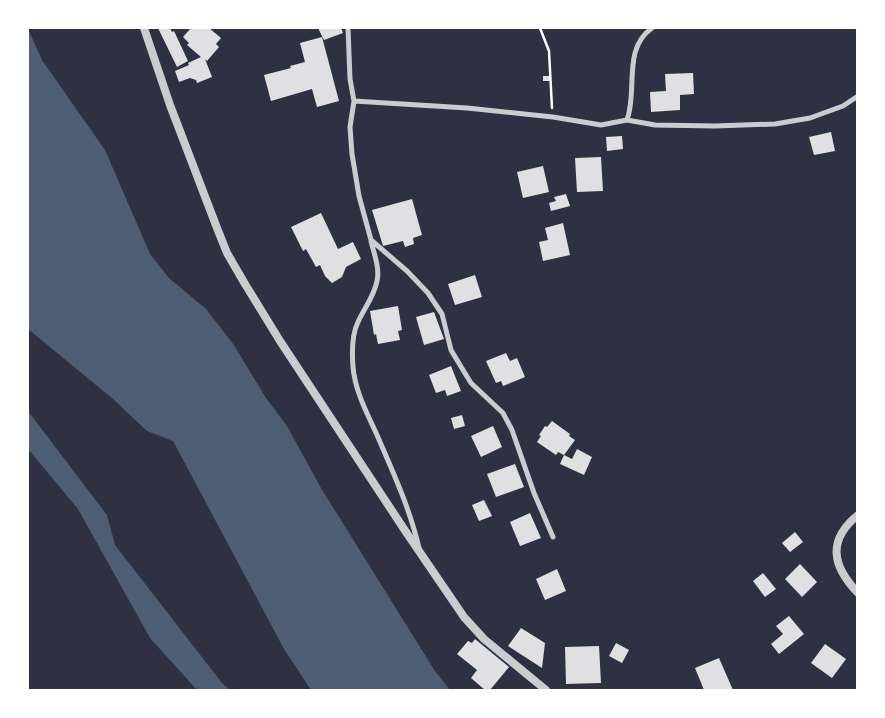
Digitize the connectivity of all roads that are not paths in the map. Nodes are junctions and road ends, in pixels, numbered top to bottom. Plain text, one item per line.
1 (144, 28) edge
2 (348, 28) edge
3 (652, 28) edge
4 (858, 96) edge
5 (354, 101) junction
6 (627, 120) junction
7 (371, 240) junction
8 (858, 515) edge
9 (553, 537) dead end
10 (420, 551) junction
11 (858, 593) edge
12 (546, 690) edge

1 - 10 street
2 - 5 street
3 - 6 street
4 - 6 street
5 - 6 street
5 - 7 street
7 - 9 street
7 - 10 street
8 - 11 street
10 - 12 street

